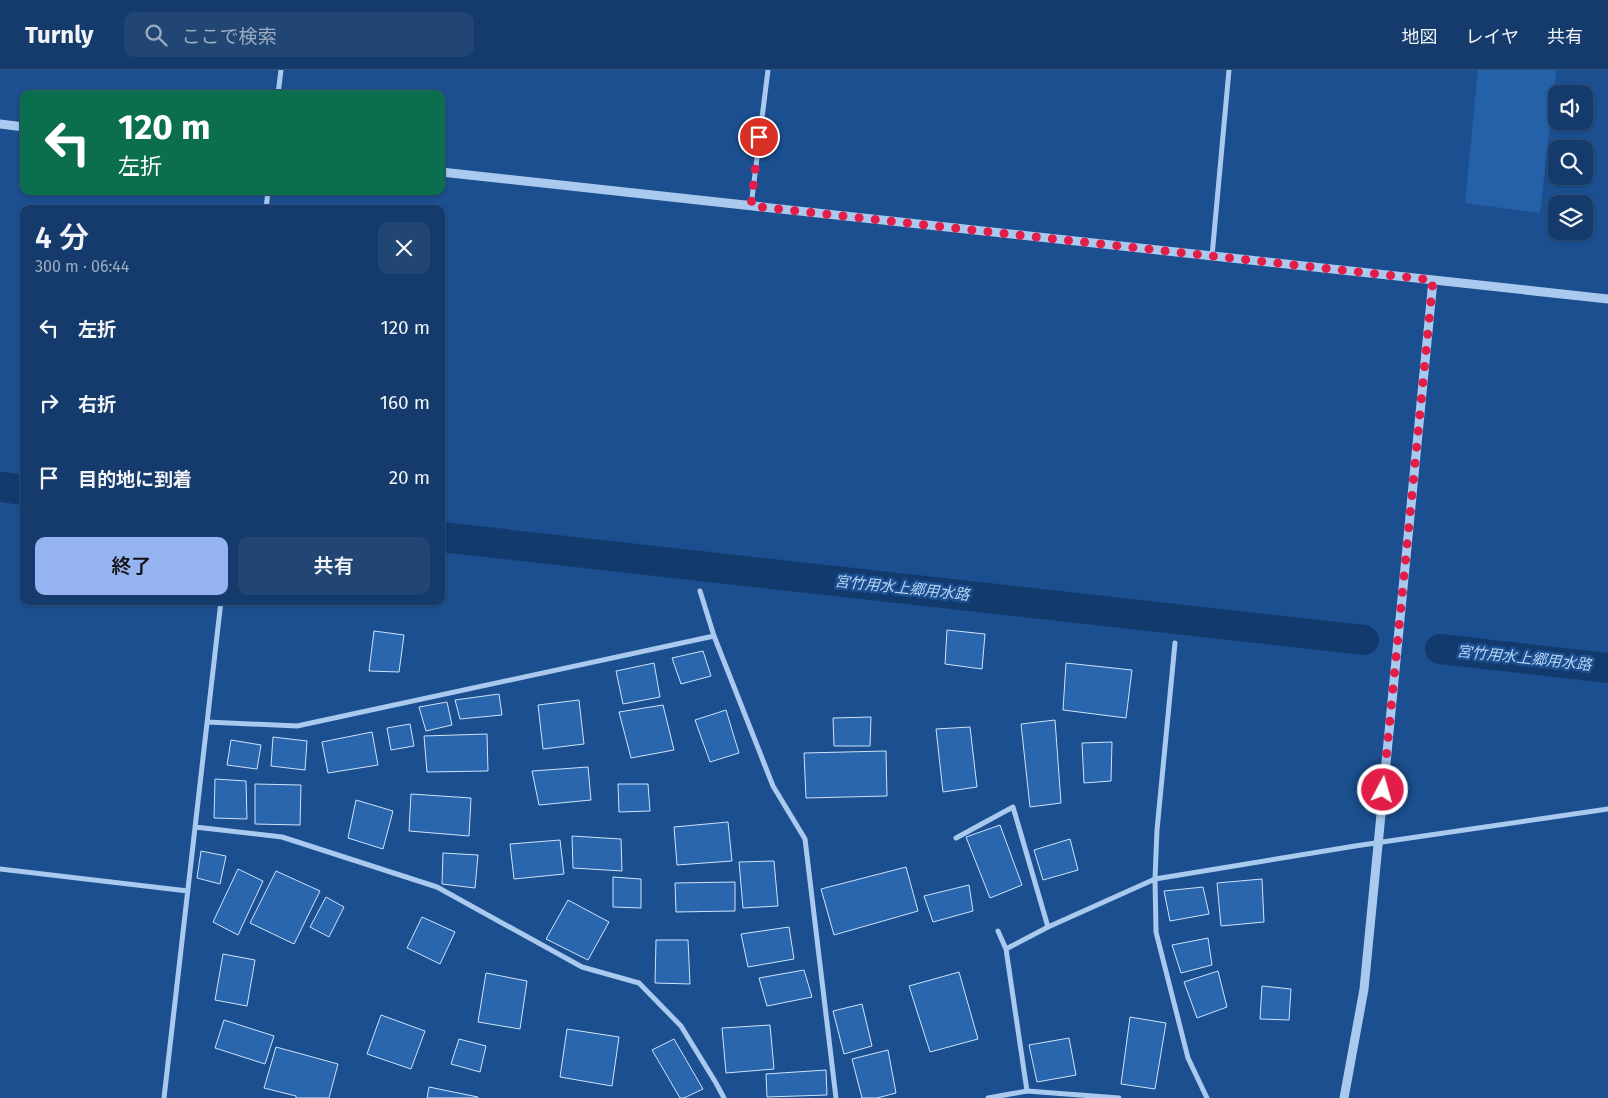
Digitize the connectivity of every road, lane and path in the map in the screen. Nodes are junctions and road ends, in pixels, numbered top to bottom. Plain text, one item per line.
1 (281, 70) edge
2 (768, 70) edge
3 (1229, 70) edge
4 (278, 90) edge
5 (0, 124) edge
6 (20, 126) edge
7 (445, 172) edge
8 (751, 206) junction
9 (1212, 256) junction
10 (1433, 280) junction
11 (1608, 299) edge
12 (700, 591) dead end
13 (220, 605) edge
14 (714, 636) junction
15 (1174, 643) dead end
16 (207, 722) junction
17 (1608, 808) edge
18 (195, 827) junction
19 (956, 838) dead end
20 (1378, 844) junction
21 (0, 869) edge
22 (1155, 879) junction
23 (188, 891) junction
24 (1048, 927) junction
25 (998, 931) dead end
26 (1006, 949) junction
27 (1027, 1091) junction
28 (164, 1098) edge
29 (724, 1098) edge
30 (836, 1098) edge
31 (988, 1098) edge
32 (1119, 1098) edge
33 (1207, 1098) edge
34 (1344, 1098) edge

1 - 4 street
2 - 8 street
3 - 9 street
5 - 6 street
7 - 8 street
8 - 9 street
9 - 10 street
10 - 11 street
10 - 20 street
12 - 14 street
13 - 16 street
14 - 16 street
14 - 30 street
15 - 22 street
16 - 18 street
17 - 20 street
18 - 23 street
18 - 29 street
19 - 24 street
20 - 22 street
20 - 34 street
21 - 23 street
22 - 24 street
22 - 33 street
23 - 28 street
24 - 26 street
25 - 26 street
26 - 27 street
27 - 31 street
27 - 32 street

